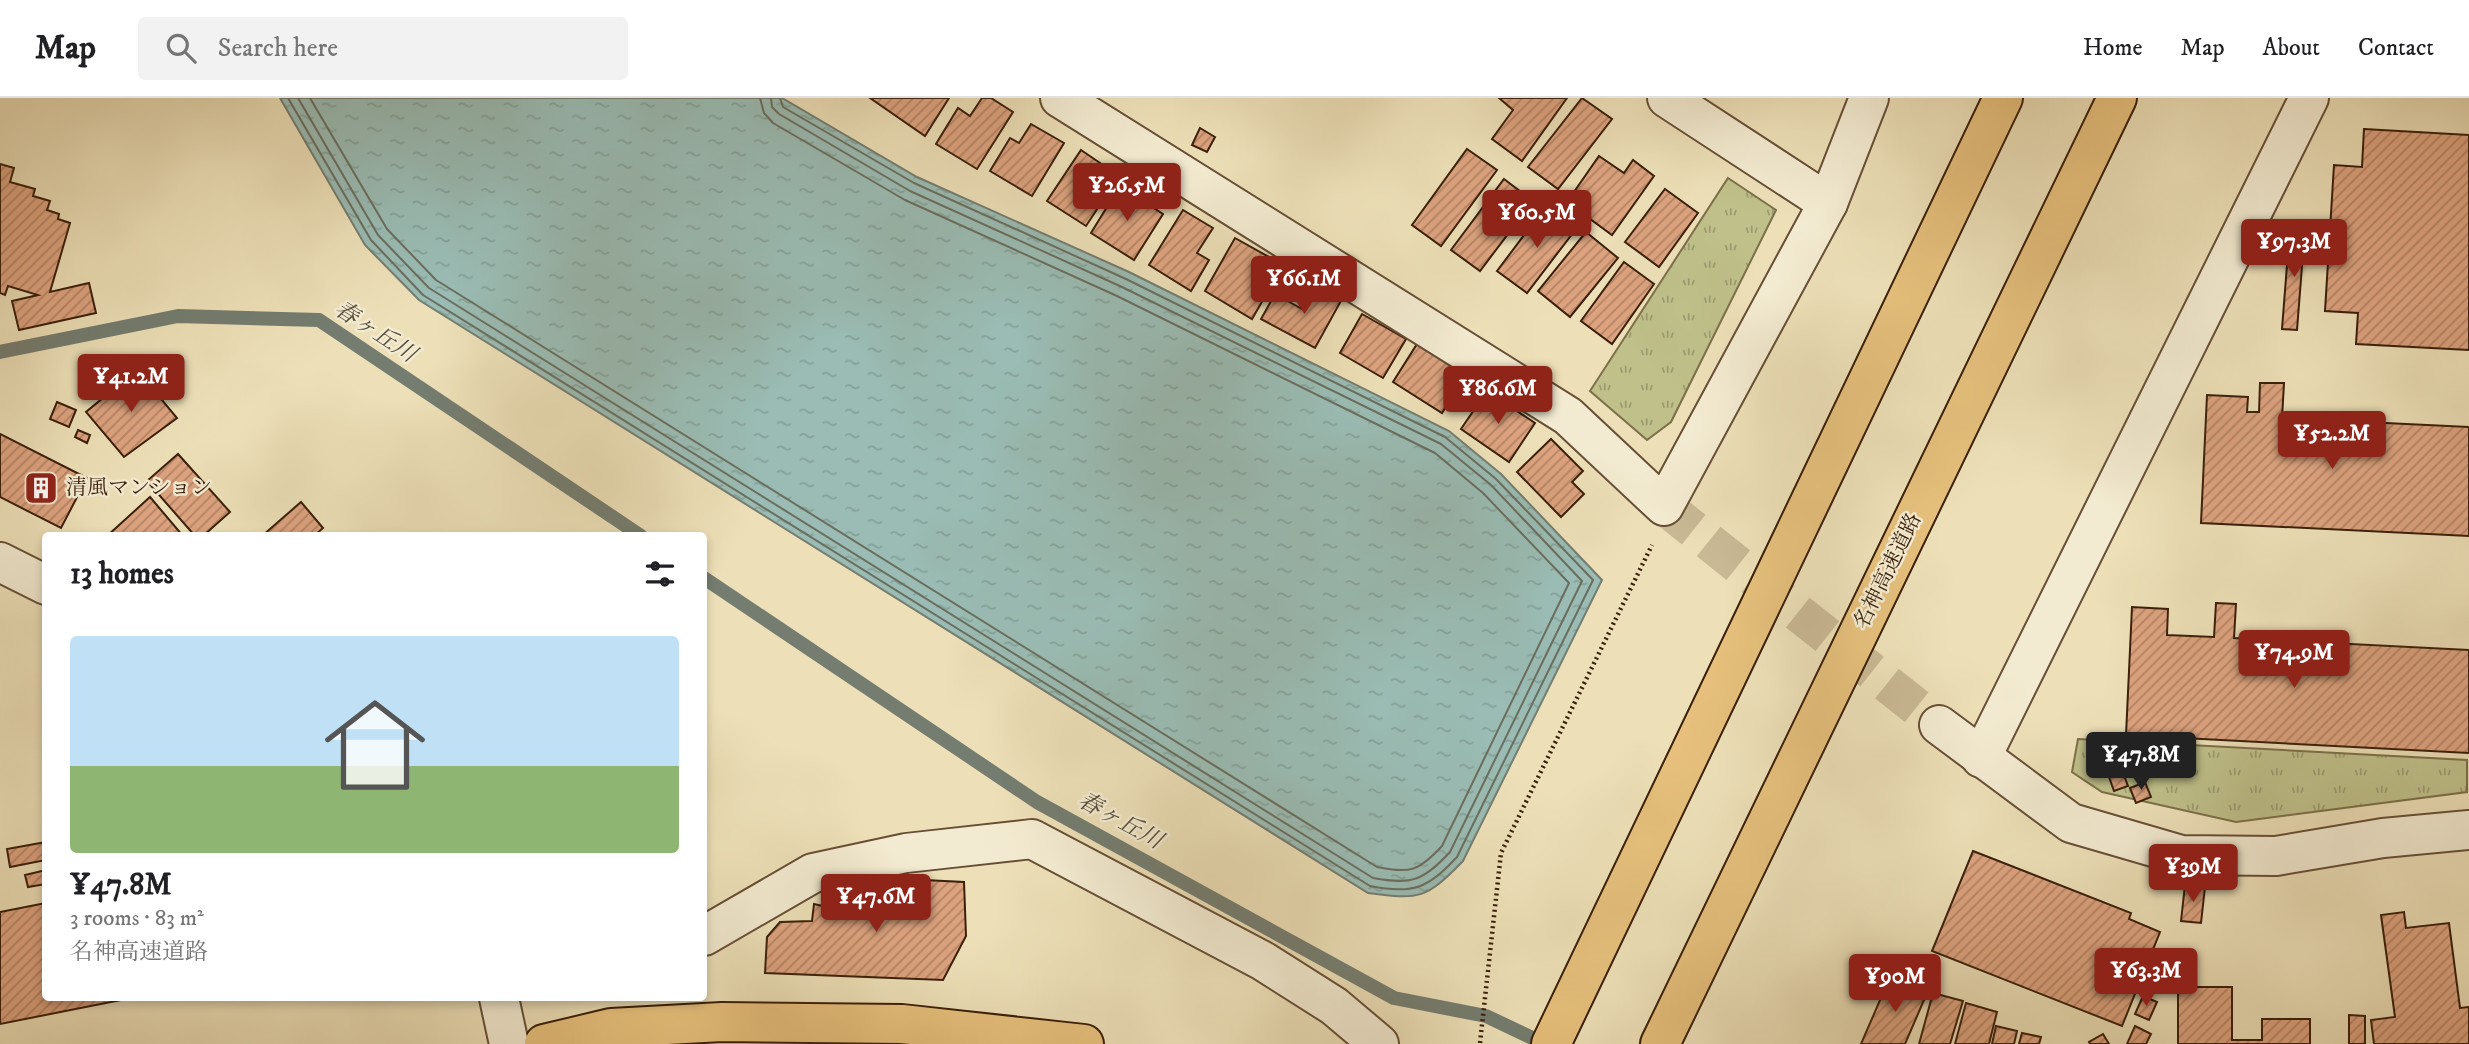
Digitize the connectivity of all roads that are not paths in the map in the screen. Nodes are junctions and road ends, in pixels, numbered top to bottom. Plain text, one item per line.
1 (1060, 98) edge
2 (1667, 98) edge
3 (1869, 98) edge
4 (2003, 98) edge
5 (2117, 98) edge
6 (2309, 98) edge
7 (1828, 203) junction
8 (0, 562) edge
9 (42, 583) edge
10 (1939, 725) tunnel mouth
11 (1982, 758) junction
12 (2469, 830) edge
13 (707, 934) edge
14 (500, 1001) edge
15 (509, 1044) edge
16 (544, 1044) edge
17 (1084, 1044) edge
18 (1378, 1044) edge
19 (1551, 1044) edge
20 (1660, 1044) edge

1 - 7 street
2 - 7 street
3 - 7 street
4 - 19 main road
5 - 20 main road, 名神高速道路
6 - 11 street
8 - 9 street
10 - 11 street
11 - 12 street
13 - 18 street
14 - 15 street
16 - 17 main road

